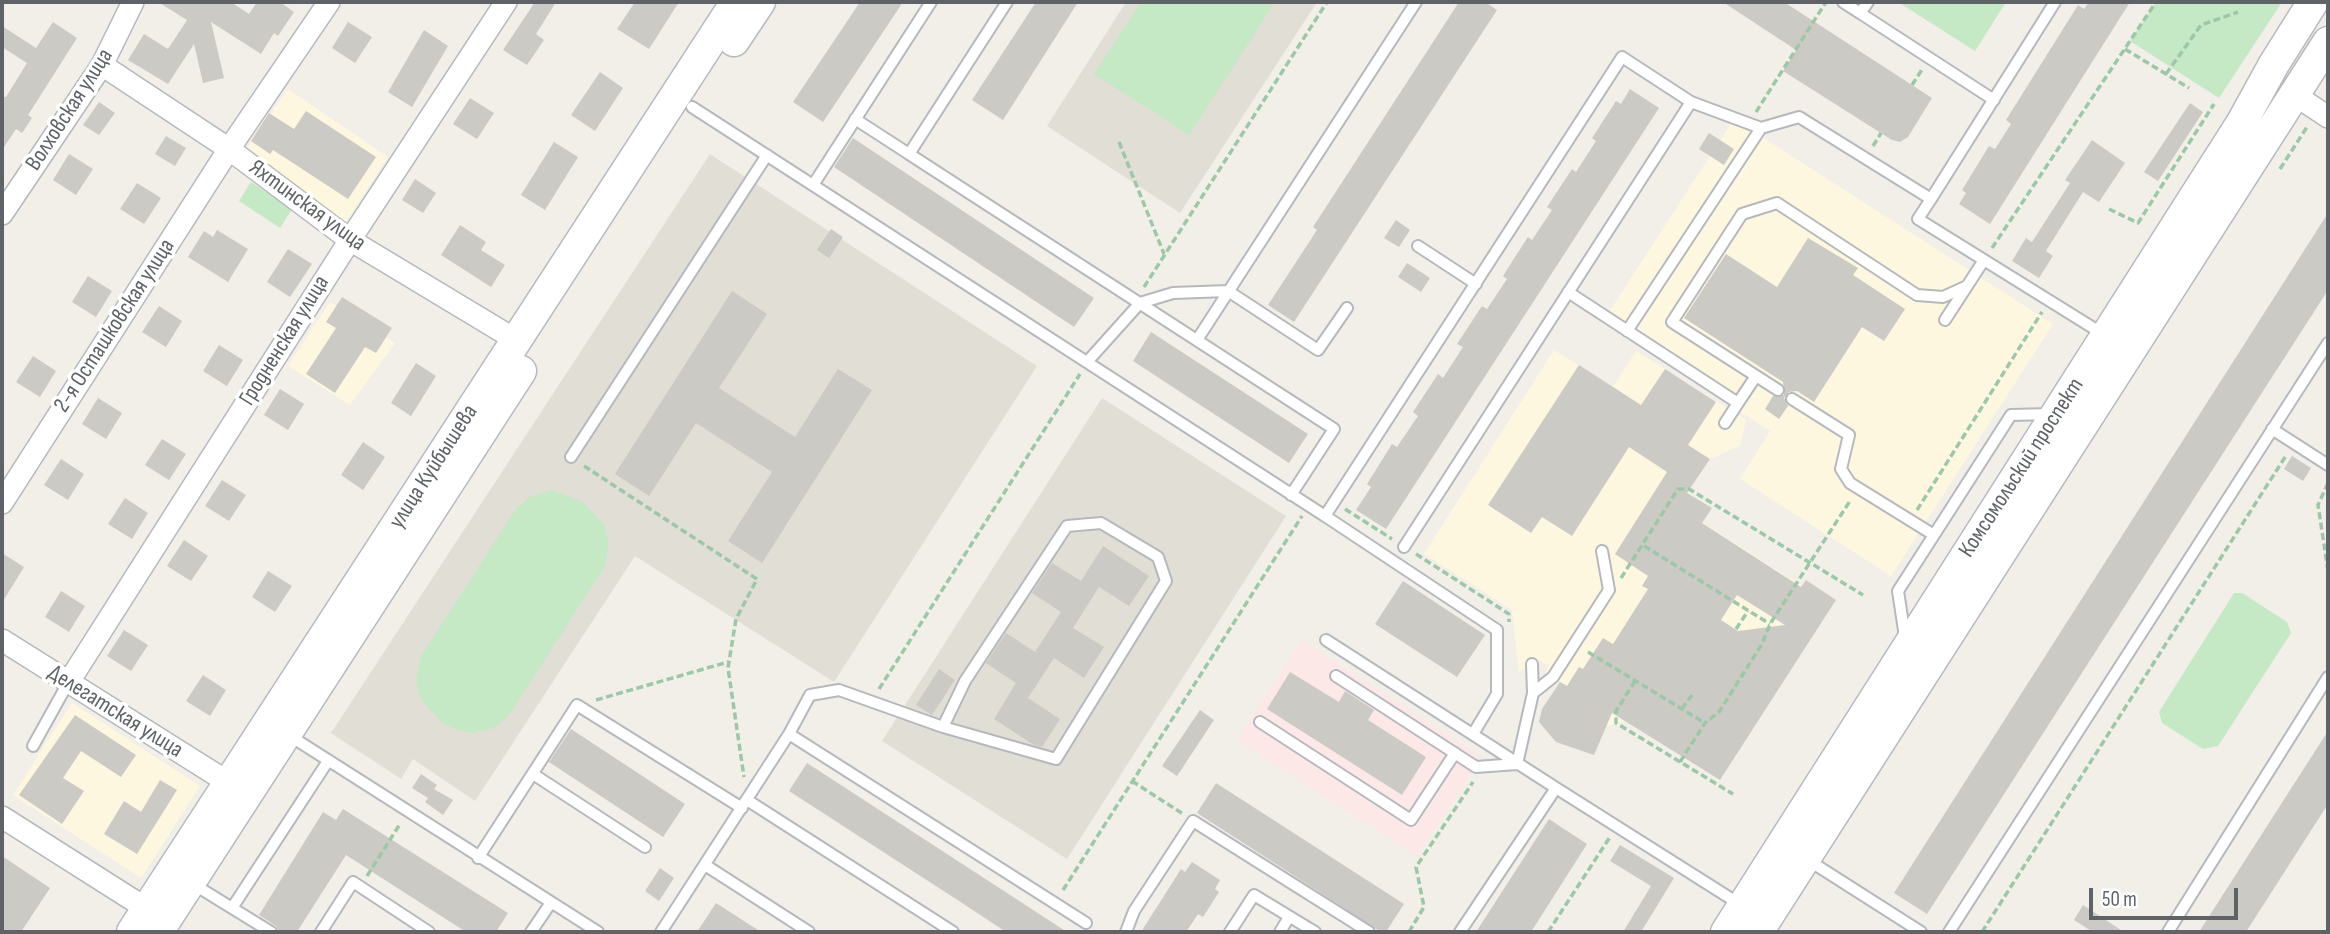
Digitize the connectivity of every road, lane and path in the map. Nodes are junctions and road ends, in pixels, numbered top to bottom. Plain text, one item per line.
1 (132, 2) edge
2 (329, 2) edge
3 (506, 2) edge
4 (736, 2) edge
5 (760, 2) edge
6 (931, 2) edge
7 (1007, 2) edge
8 (1327, 2) edge
9 (1416, 2) edge
10 (1826, 2) edge
11 (1843, 2) edge
12 (1867, 2) edge
13 (2056, 2) edge
14 (2156, 2) edge
15 (2313, 2) edge
16 (2238, 12) dead end
17 (1860, 13) junction
18 (2125, 49) junction
19 (2323, 61) edge
20 (2274, 64) junction
21 (102, 65) junction
22 (2166, 74) junction
23 (2189, 88) dead end
24 (1994, 100) junction
25 (683, 102) junction
26 (1691, 102) junction
27 (2214, 104) dead end
28 (2314, 107) edge
29 (855, 119) junction
30 (1749, 123) junction
31 (1761, 128) junction
32 (1119, 142) dead end
33 (2229, 144) junction
34 (229, 149) junction
35 (909, 154) junction
36 (767, 155) junction
37 (2280, 169) dead end
38 (813, 185) junction
39 (1931, 199) junction
40 (2109, 209) dead end
41 (2, 214) edge
42 (2217, 217) junction
43 (350, 240) junction
44 (1418, 246) dead end
45 (1164, 255) junction
46 (1984, 260) junction
47 (1476, 284) junction
48 (1967, 286) junction
49 (1228, 291) junction
50 (1567, 292) junction
51 (1138, 302) junction
52 (2049, 302) junction
53 (1347, 308) dead end
54 (1945, 320) dead end
55 (1627, 331) junction
56 (2107, 337) junction
57 (1197, 340) junction
58 (2328, 343) edge
59 (525, 346) junction
60 (1087, 362) junction
61 (1756, 376) junction
62 (1777, 390) dead end
63 (1792, 399) dead end
64 (1738, 402) junction
65 (2057, 414) junction
66 (1726, 423) dead end
67 (2272, 429) junction
68 (2294, 443) junction
69 (571, 457) joint
70 (2327, 461) edge
71 (1864, 477) dead end
72 (2328, 483) edge
73 (1859, 488) junction
74 (1291, 495) junction
75 (2, 503) edge
76 (1309, 506) junction
77 (1325, 516) junction
78 (1910, 522) junction
79 (1934, 535) junction
80 (1643, 545) junction
81 (1404, 547) dead end
82 (1602, 551) dead end
83 (1810, 563) junction
84 (2328, 571) edge
85 (1609, 590) junction
86 (1863, 595) dead end
87 (1748, 611) junction
88 (1770, 624) junction
89 (1736, 629) dead end
90 (2, 640) edge
91 (1325, 640) dead end
92 (1574, 643) junction
93 (1907, 647) junction
94 (728, 662) junction
95 (1532, 664) dead end
96 (1336, 676) dead end
97 (2328, 677) edge
98 (1635, 681) junction
99 (68, 683) junction
100 (1533, 693) junction
101 (1692, 695) dead end
102 (872, 699) junction
103 (577, 705) junction
104 (1682, 709) junction
105 (1260, 722) dead end
106 (1705, 723) junction
107 (943, 727) junction
108 (287, 734) junction
109 (789, 734) junction
110 (1473, 734) junction
111 (33, 746) dead end
112 (1454, 753) junction
113 (328, 761) junction
114 (1680, 762) junction
115 (1517, 764) junction
116 (1483, 766) junction
117 (533, 774) junction
118 (1132, 781) junction
119 (1556, 788) junction
120 (238, 789) junction
121 (1733, 794) dead end
122 (745, 804) junction
123 (407, 812) junction
124 (2, 817) edge
125 (1193, 821) junction
126 (1617, 827) junction
127 (645, 847) dead end
128 (478, 858) junction
129 (1805, 859) junction
130 (705, 866) junction
131 (191, 882) junction
132 (360, 887) junction
133 (1055, 903) junction
134 (550, 904) junction
135 (1743, 906) junction
136 (232, 908) junction
137 (1289, 917) junction
138 (1086, 923) dead end
139 (146, 925) edge
140 (271, 932) edge
141 (321, 932) edge
142 (429, 932) edge
143 (531, 932) edge
144 (598, 932) edge
145 (661, 932) edge
146 (809, 932) edge
147 (953, 932) edge
148 (1126, 932) edge
149 (1230, 932) edge
150 (1280, 932) edge
151 (1315, 932) edge
152 (1369, 932) edge
153 (1409, 932) edge
154 (1460, 932) edge
155 (1548, 932) edge
156 (1726, 932) edge
157 (1758, 932) edge
158 (1921, 932) edge
159 (1949, 932) edge
160 (1982, 932) edge
161 (2168, 932) edge

1 - 21 street, Волховская улица
2 - 34 street, 2-я Осташковская улица
3 - 43 street, Гродненская улица
4 - 25 main road, улица Куйбышева
5 - 25 main road, улица Куйбышева
6 - 29 lane
7 - 35 lane
8 - 45 path
9 - 49 lane
10 - 30 path
11 - 17 lane
12 - 17 lane
13 - 24 lane
14 - 18 path
15 - 20 main road, Комсомольский проспект
16 - 22 path
17 - 24 lane
18 - 22 path
18 - 46 path
19 - 20 main road
19 - 28 main road, Комсомольский проспект
20 - 28 main road
20 - 33 main road, Комсомольский проспект
21 - 34 street, Яхтинская улица
21 - 41 street, Волховская улица
22 - 23 path
24 - 39 lane
25 - 36 lane
25 - 59 main road, улица Куйбышева
26 - 30 lane
26 - 47 lane
26 - 50 lane
27 - 40 path
28 - 37 path
28 - 42 main road, Комсомольский проспект
29 - 35 lane
29 - 38 lane
30 - 31 lane
31 - 39 lane
31 - 55 lane
32 - 45 path
33 - 42 main road
33 - 56 main road, Комсомольский проспект
34 - 43 street, Яхтинская улица
34 - 75 street, 2-я Осташковская улица
35 - 51 lane
36 - 38 lane
36 - 69 lane
38 - 60 lane
39 - 46 lane
42 - 129 main road, Комсомольский проспект
43 - 59 street, Яхтинская улица
43 - 99 street, Гродненская улица
44 - 47 lane
45 - 51 path
46 - 48 lane
46 - 52 lane
47 - 77 lane
48 - 54 lane
48 - 61 lane
49 - 51 lane
49 - 53 lane
49 - 57 lane
50 - 55 lane
50 - 81 lane
51 - 57 lane
51 - 60 lane
52 - 56 lane
52 - 78 path
55 - 64 lane
56 - 65 main road, Комсомольский проспект
57 - 74 lane
58 - 67 lane
59 - 108 main road, улица Куйбышева
59 - 120 main road, улица Куйбышева
60 - 74 lane
60 - 102 path
61 - 62 lane
61 - 64 lane
63 - 73 lane
64 - 66 lane
65 - 79 lane
65 - 93 main road, Комсомольский проспект
67 - 68 lane
67 - 159 lane
68 - 70 lane
68 - 160 path
69 - 94 path
71 - 73 lane
72 - 84 path
73 - 78 lane
73 - 83 path
74 - 76 lane
76 - 77 lane
76 - 118 path
77 - 110 lane
78 - 79 lane
79 - 93 lane
80 - 83 path
80 - 85 path
80 - 87 path
82 - 85 lane
83 - 86 path
83 - 88 path
85 - 92 lane
87 - 88 path
87 - 89 path
88 - 106 path
90 - 99 street, Делегатская улица
91 - 110 lane
92 - 98 path
92 - 100 lane
93 - 135 main road, Комсомольский проспект
94 - 103 path
94 - 122 path
95 - 100 lane
96 - 112 lane
97 - 161 lane
98 - 104 path
98 - 114 path
99 - 111 lane
99 - 120 street, Делегатская улица
100 - 115 lane
101 - 104 path
102 - 107 lane
102 - 109 lane
103 - 117 lane
103 - 122 lane
104 - 106 path
105 - 112 lane
106 - 114 path
107 - 107 lane
108 - 113 lane
108 - 120 main road, улица Куйбышева
109 - 122 lane
109 - 133 lane
110 - 115 lane
112 - 116 lane
113 - 123 lane
113 - 136 lane
114 - 121 path
115 - 116 lane
115 - 119 lane
116 - 153 path
117 - 127 lane
117 - 128 lane
118 - 125 path
118 - 133 path
119 - 126 lane
119 - 154 lane
120 - 131 main road, улица Куйбышева
120 - 139 main road, улица Куйбышева
122 - 130 lane
122 - 147 lane
123 - 128 lane
123 - 132 path
124 - 139 street
125 - 148 lane
125 - 152 lane
126 - 135 lane
126 - 155 path
128 - 134 lane
129 - 157 main road, Комсомольский проспект
129 - 158 lane
130 - 145 lane
130 - 146 lane
131 - 136 lane
131 - 139 main road, улица Куйбышева
132 - 141 lane
132 - 142 lane
133 - 138 lane
134 - 143 lane
134 - 144 lane
135 - 156 main road, Комсомольский проспект
136 - 140 lane
137 - 149 lane
137 - 150 lane
137 - 151 lane

